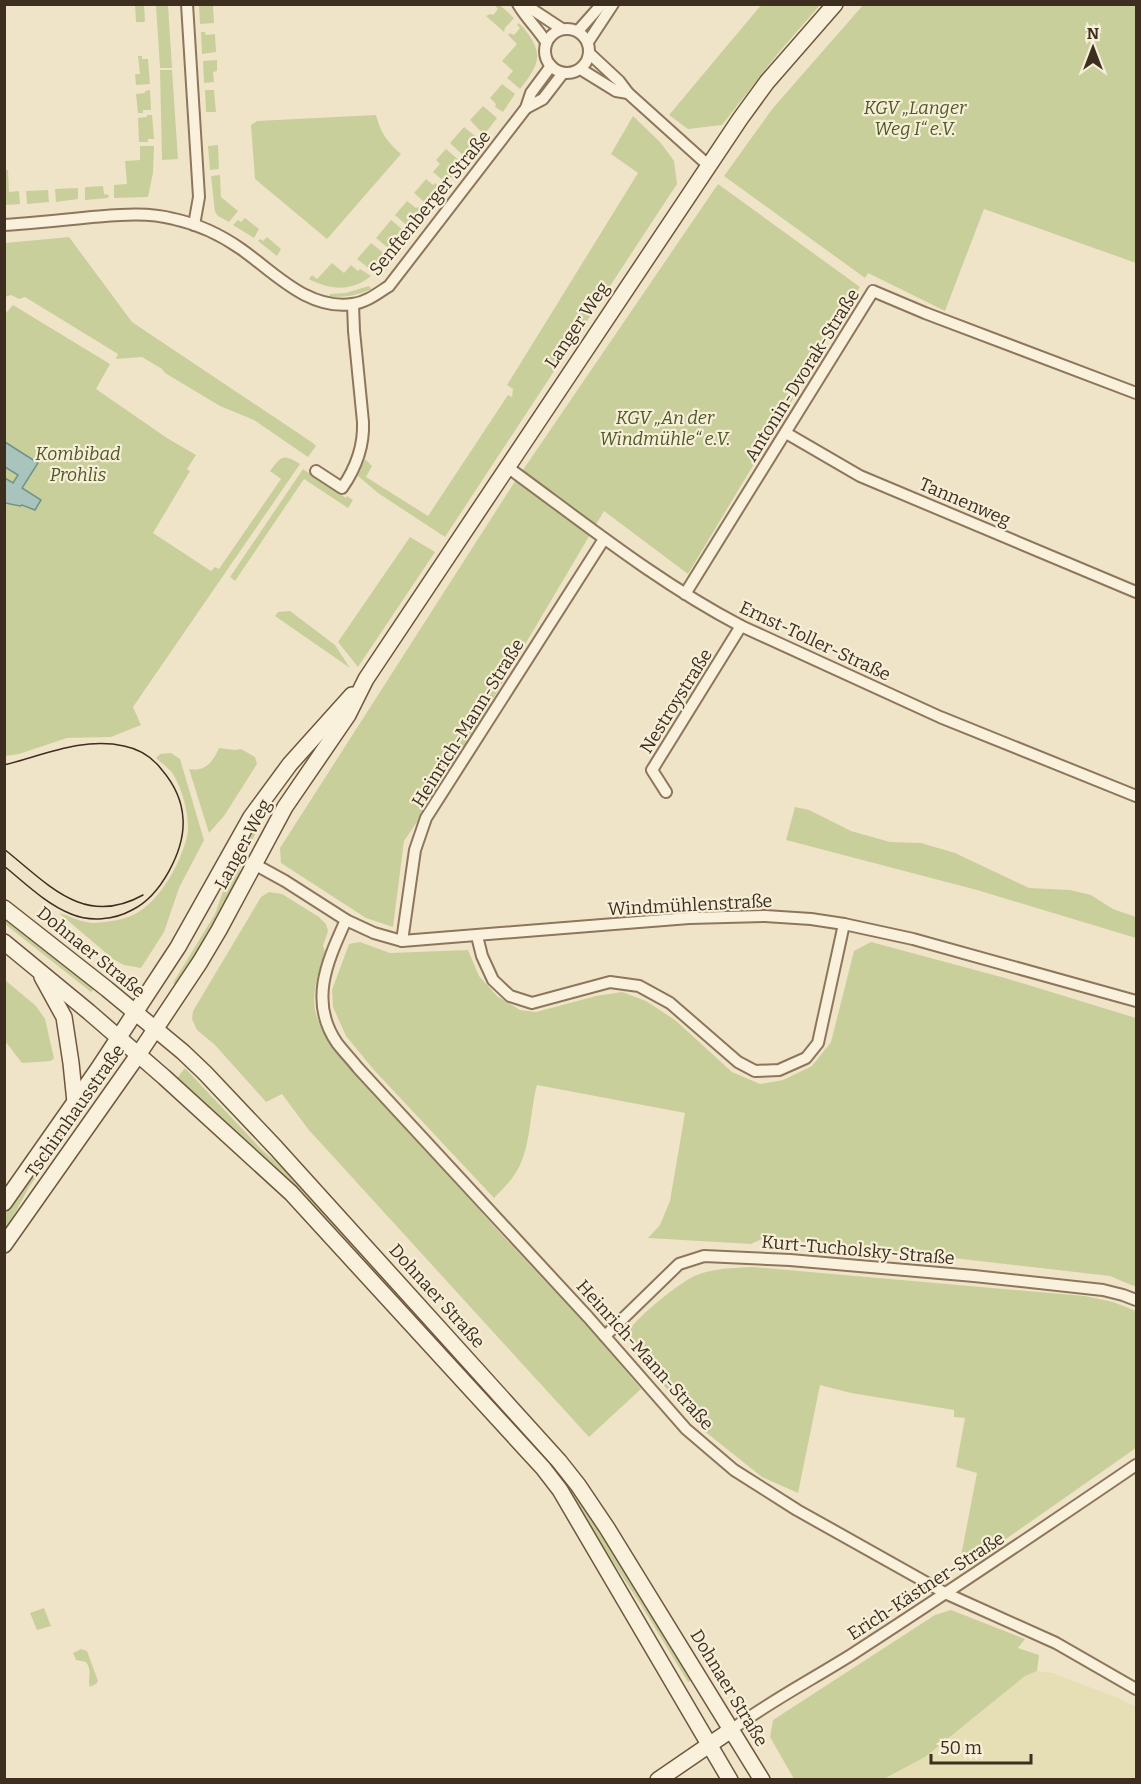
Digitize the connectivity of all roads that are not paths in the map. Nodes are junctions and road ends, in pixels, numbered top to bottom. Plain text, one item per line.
1 (187, 4) edge
2 (518, 4) edge
3 (524, 4) edge
4 (602, 4) edge
5 (613, 4) edge
6 (835, 4) edge
7 (562, 29) junction
8 (578, 31) junction
9 (546, 42) junction
10 (588, 42) junction
11 (590, 54) junction
12 (551, 66) junction
13 (582, 70) junction
14 (563, 73) junction
15 (628, 93) junction
16 (526, 108) junction
17 (709, 166) junction
18 (4, 225) edge
19 (194, 225) junction
20 (353, 304) junction
21 (1137, 393) edge
22 (786, 433) junction
23 (506, 466) junction
24 (316, 471) dead end
25 (604, 539) junction
26 (1137, 592) edge
27 (685, 594) junction
28 (741, 626) junction
29 (366, 679) junction
30 (666, 792) dead end
31 (1137, 796) edge
32 (254, 864) junction
33 (4, 908) edge
34 (346, 920) junction
35 (844, 924) junction
36 (477, 936) junction
37 (402, 941) junction
38 (4, 942) edge
39 (40, 972) junction
40 (1137, 1001) edge
41 (135, 1012) junction
42 (156, 1029) junction
43 (118, 1038) junction
44 (138, 1054) junction
45 (75, 1102) junction
46 (4, 1203) edge
47 (4, 1245) edge
48 (1137, 1300) edge
49 (606, 1336) junction
50 (1137, 1465) edge
51 (945, 1593) junction
52 (1137, 1689) edge
53 (731, 1730) junction
54 (709, 1744) junction
55 (658, 1779) edge
56 (730, 1779) edge
57 (762, 1779) edge

1 - 19 street
2 - 9 street
3 - 7 street
4 - 8 street
5 - 10 street
6 - 17 main road, Langer Weg
7 - 8 street
7 - 9 street
8 - 10 street
9 - 12 street
10 - 11 street
11 - 13 street
11 - 15 street
12 - 14 street
12 - 16 street, Senftenberger Straße
13 - 14 street
13 - 15 street
14 - 16 street, Senftenberger Straße
15 - 17 street
16 - 20 street, Senftenberger Straße
17 - 23 main road, Langer Weg
18 - 19 street
19 - 20 street
20 - 24 street
21 - 22 street, Antonin-Dvorak-Straße
22 - 26 street, Tannenweg
22 - 27 street, Antonin-Dvorak-Straße
23 - 25 street, Ernst-Toller-Straße
23 - 29 main road, Langer Weg
25 - 27 street, Ernst-Toller-Straße
25 - 37 street, Heinrich-Mann-Straße
27 - 28 street, Ernst-Toller-Straße
28 - 30 street, Nestroystraße
28 - 31 street, Ernst-Toller-Straße
29 - 32 main road, Langer Weg
29 - 41 main road, Langer Weg
32 - 34 street, Windmühlenstraße
32 - 42 main road, Langer Weg
33 - 41 main road, Dohnaer Straße
34 - 37 street, Windmühlenstraße
34 - 49 street, Heinrich-Mann-Straße
35 - 36 street, Windmühlenstraße
35 - 36 street
35 - 40 street, Windmühlenstraße
36 - 37 street, Windmühlenstraße
38 - 39 main road, Dohnaer Straße
39 - 43 main road, Dohnaer Straße
39 - 45 main road
41 - 42 main road, Dohnaer Straße
41 - 43 main road, Tschirnhausstraße
42 - 44 main road, Tschirnhausstraße
42 - 53 main road, Dohnaer Straße
43 - 44 main road, Dohnaer Straße
43 - 45 main road, Tschirnhausstraße
44 - 47 main road, Tschirnhausstraße
44 - 54 main road, Dohnaer Straße
45 - 46 main road, Tschirnhausstraße
48 - 49 street, Kurt-Tucholsky-Straße
49 - 51 street, Heinrich-Mann-Straße
50 - 51 street, Erich-Kästner-Straße
51 - 52 street, Heinrich-Mann-Straße
51 - 53 street, Erich-Kästner-Straße
53 - 54 main road
53 - 57 main road, Dohnaer Straße
54 - 55 main road
54 - 56 main road, Dohnaer Straße

